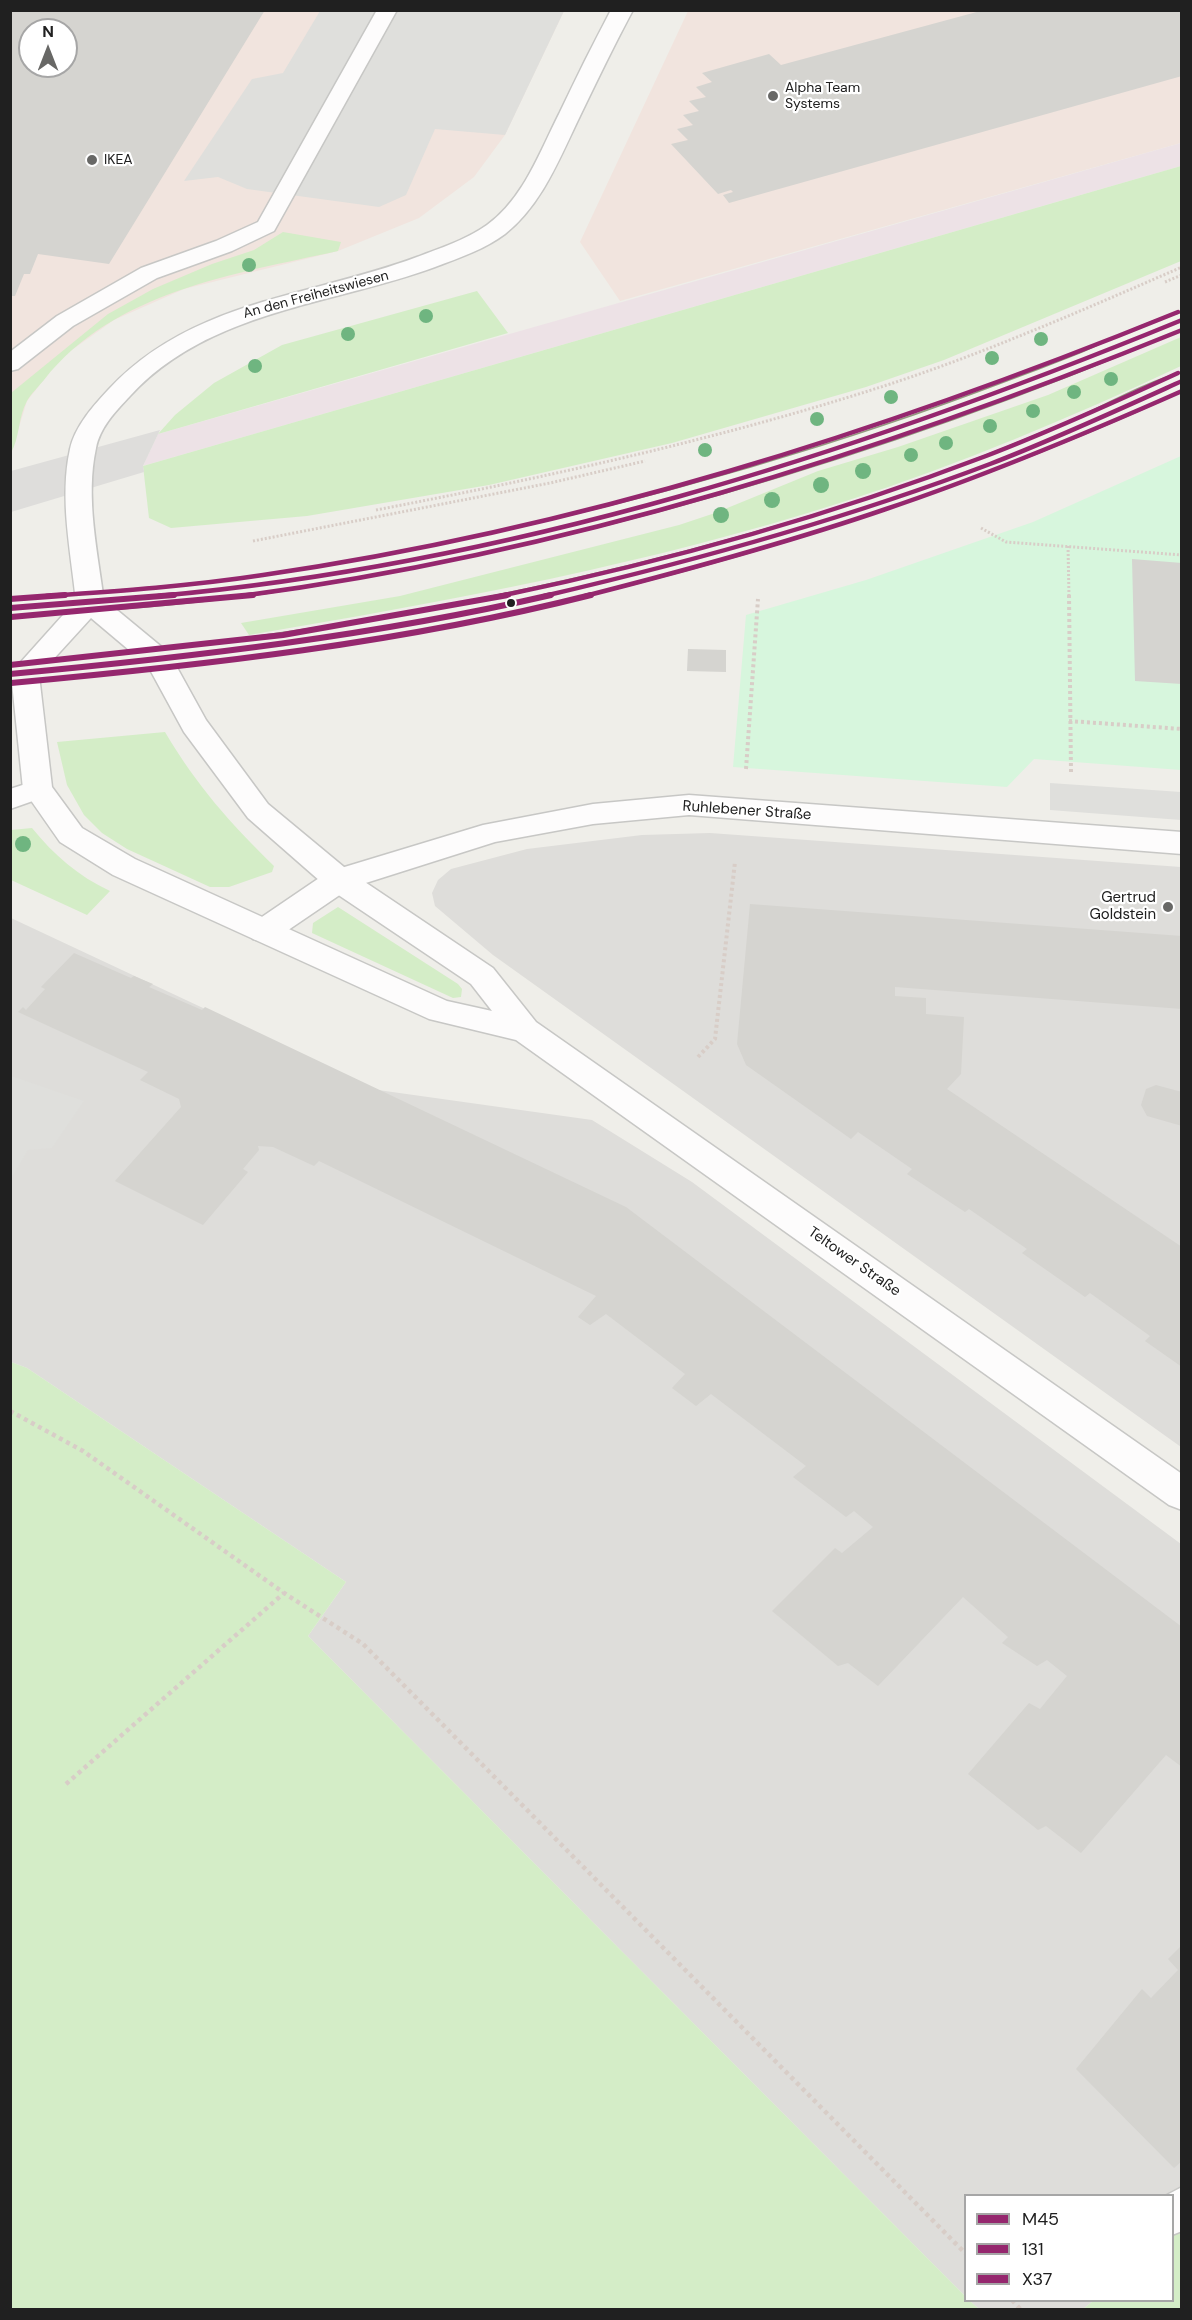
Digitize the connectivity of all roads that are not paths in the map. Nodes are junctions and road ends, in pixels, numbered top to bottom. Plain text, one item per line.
1 (387, 10) edge
2 (622, 10) edge
3 (1182, 320) edge
4 (10, 364) edge
5 (1182, 381) edge
6 (90, 602) junction
7 (10, 608) edge
8 (159, 660) junction
9 (18, 673) edge
10 (38, 789) junction
11 (10, 800) edge
12 (1182, 843) edge
13 (339, 880) junction
14 (264, 931) junction
15 (525, 1030) junction
16 (1182, 1494) edge

1 - 4 lane
2 - 6 street, An den Freiheitswiesen
3 - 6 main road
5 - 8 main road
6 - 7 main road
6 - 8 street, Teltower Straße
6 - 9 street
8 - 9 main road
8 - 13 street, Teltower Straße
9 - 10 street, Teltower Straße
10 - 11 lane
10 - 14 street, Teltower Straße
12 - 13 street, Ruhlebener Straße
13 - 14 street, Ruhlebener Straße
13 - 15 street, Teltower Straße
14 - 15 street, Teltower Straße
15 - 16 street, Teltower Straße

